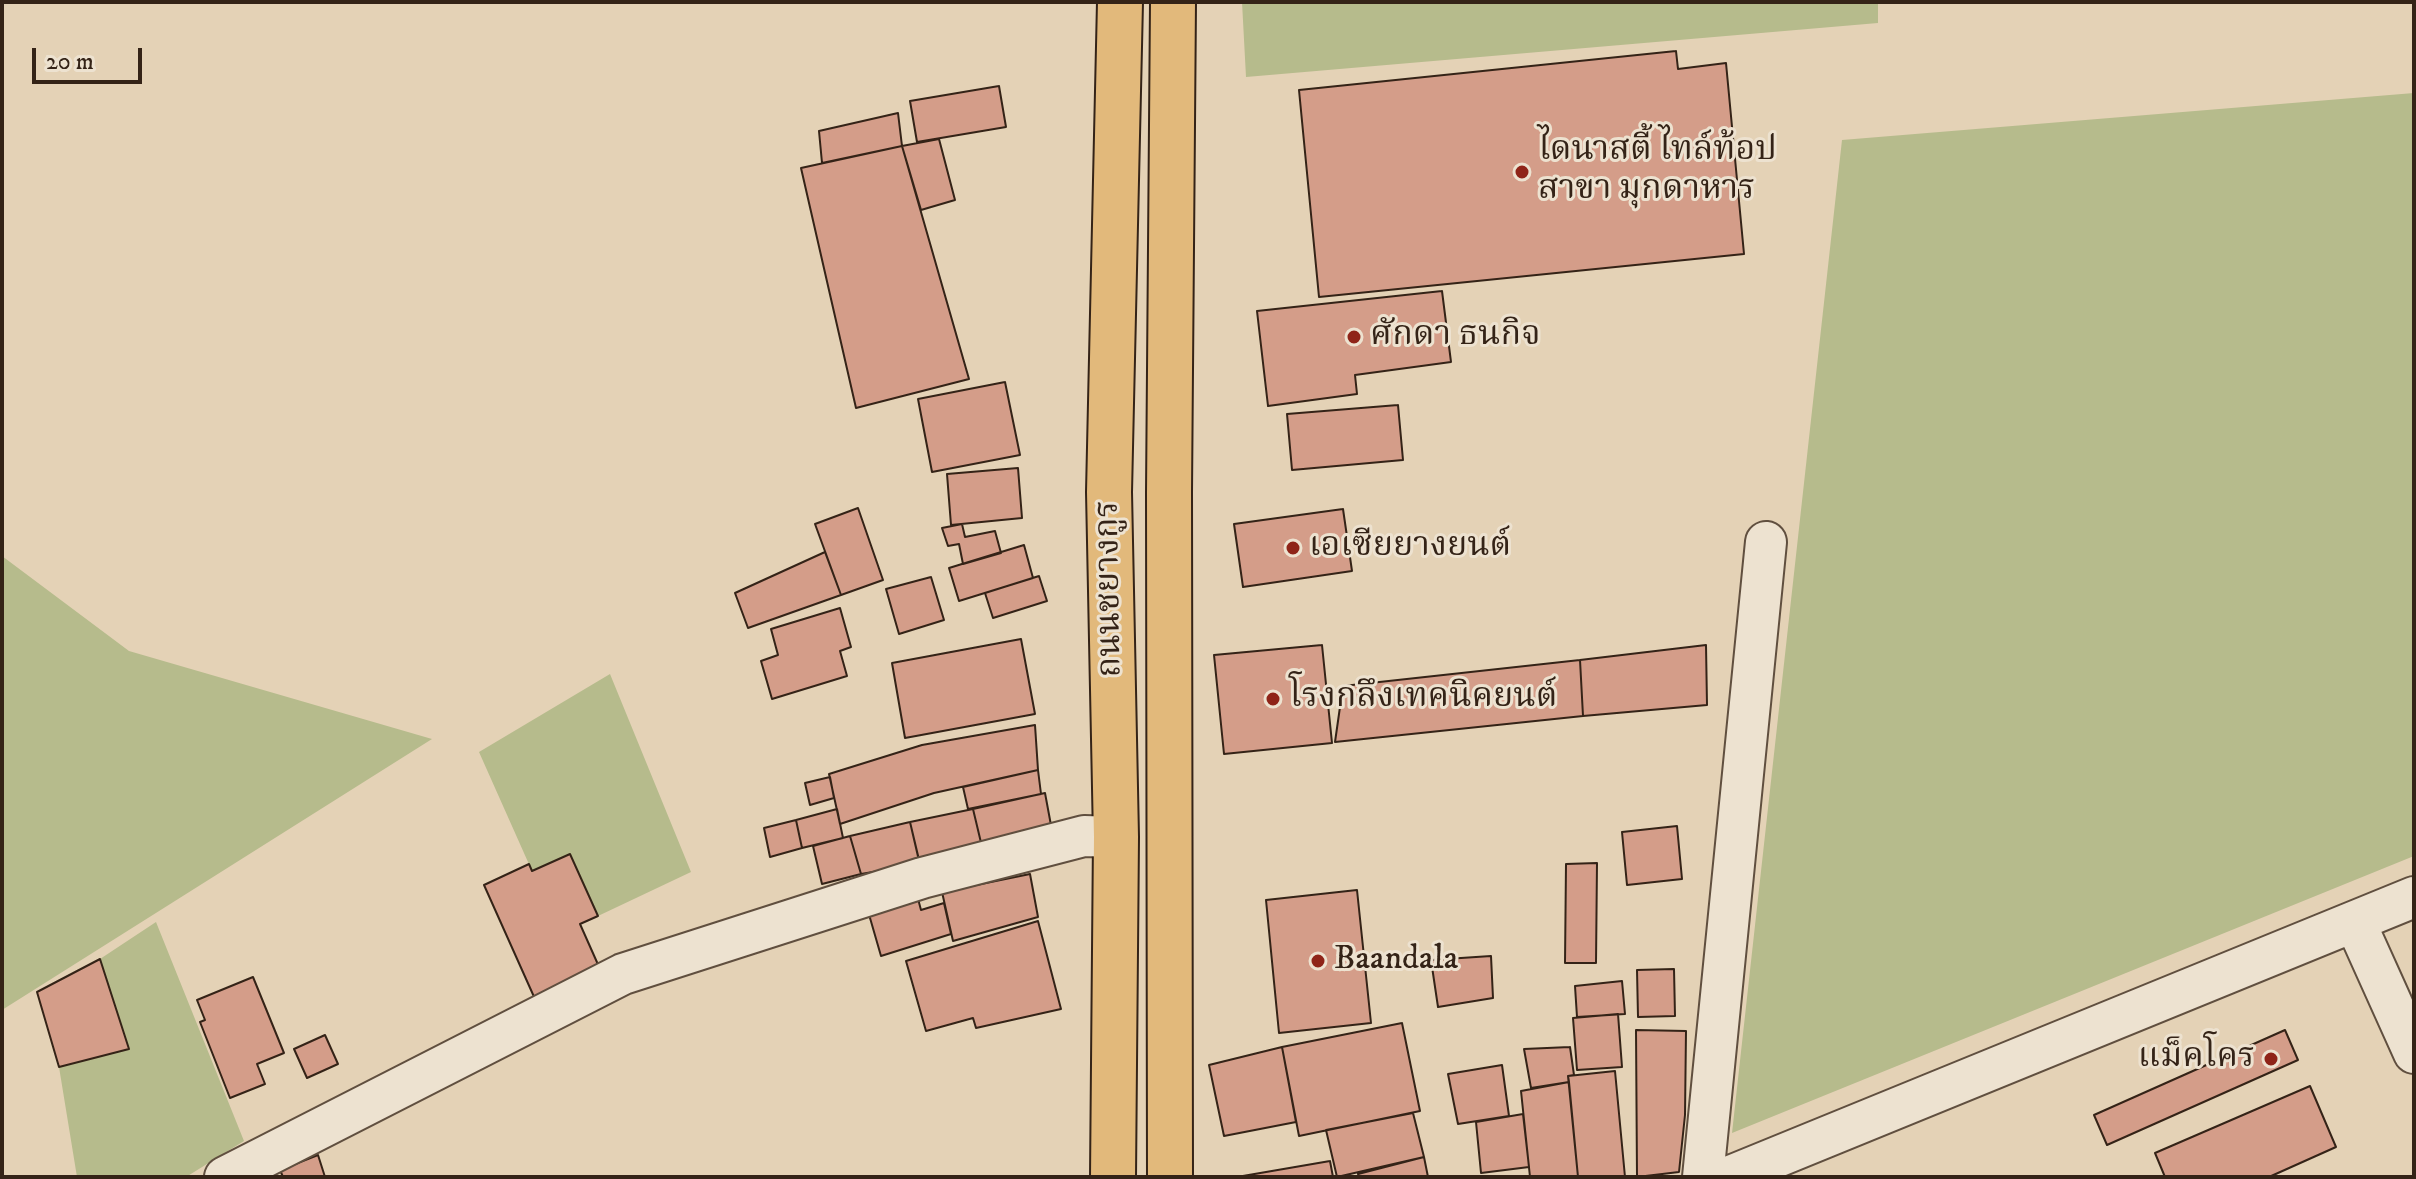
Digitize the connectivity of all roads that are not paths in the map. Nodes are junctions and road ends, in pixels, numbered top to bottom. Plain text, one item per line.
1 (1120, 2) edge
2 (1173, 2) edge
3 (1109, 492) junction
4 (1169, 492) junction
5 (1766, 542) dead end
6 (1116, 837) junction
7 (2414, 897) edge
8 (2355, 922) junction
9 (2414, 1053) edge
10 (225, 1177) edge
11 (1113, 1177) edge
12 (1170, 1177) edge
13 (1703, 1177) edge
14 (1728, 1177) edge

1 - 3 main road, ถนนชยางกูร
2 - 4 main road, ถนนชยางกูร
3 - 4 main road
3 - 6 main road, ถนนชยางกูร
4 - 12 main road, ถนนชยางกูร
5 - 13 street
6 - 10 street
6 - 11 main road, ถนนชยางกูร
7 - 8 street
8 - 9 street
8 - 14 street

